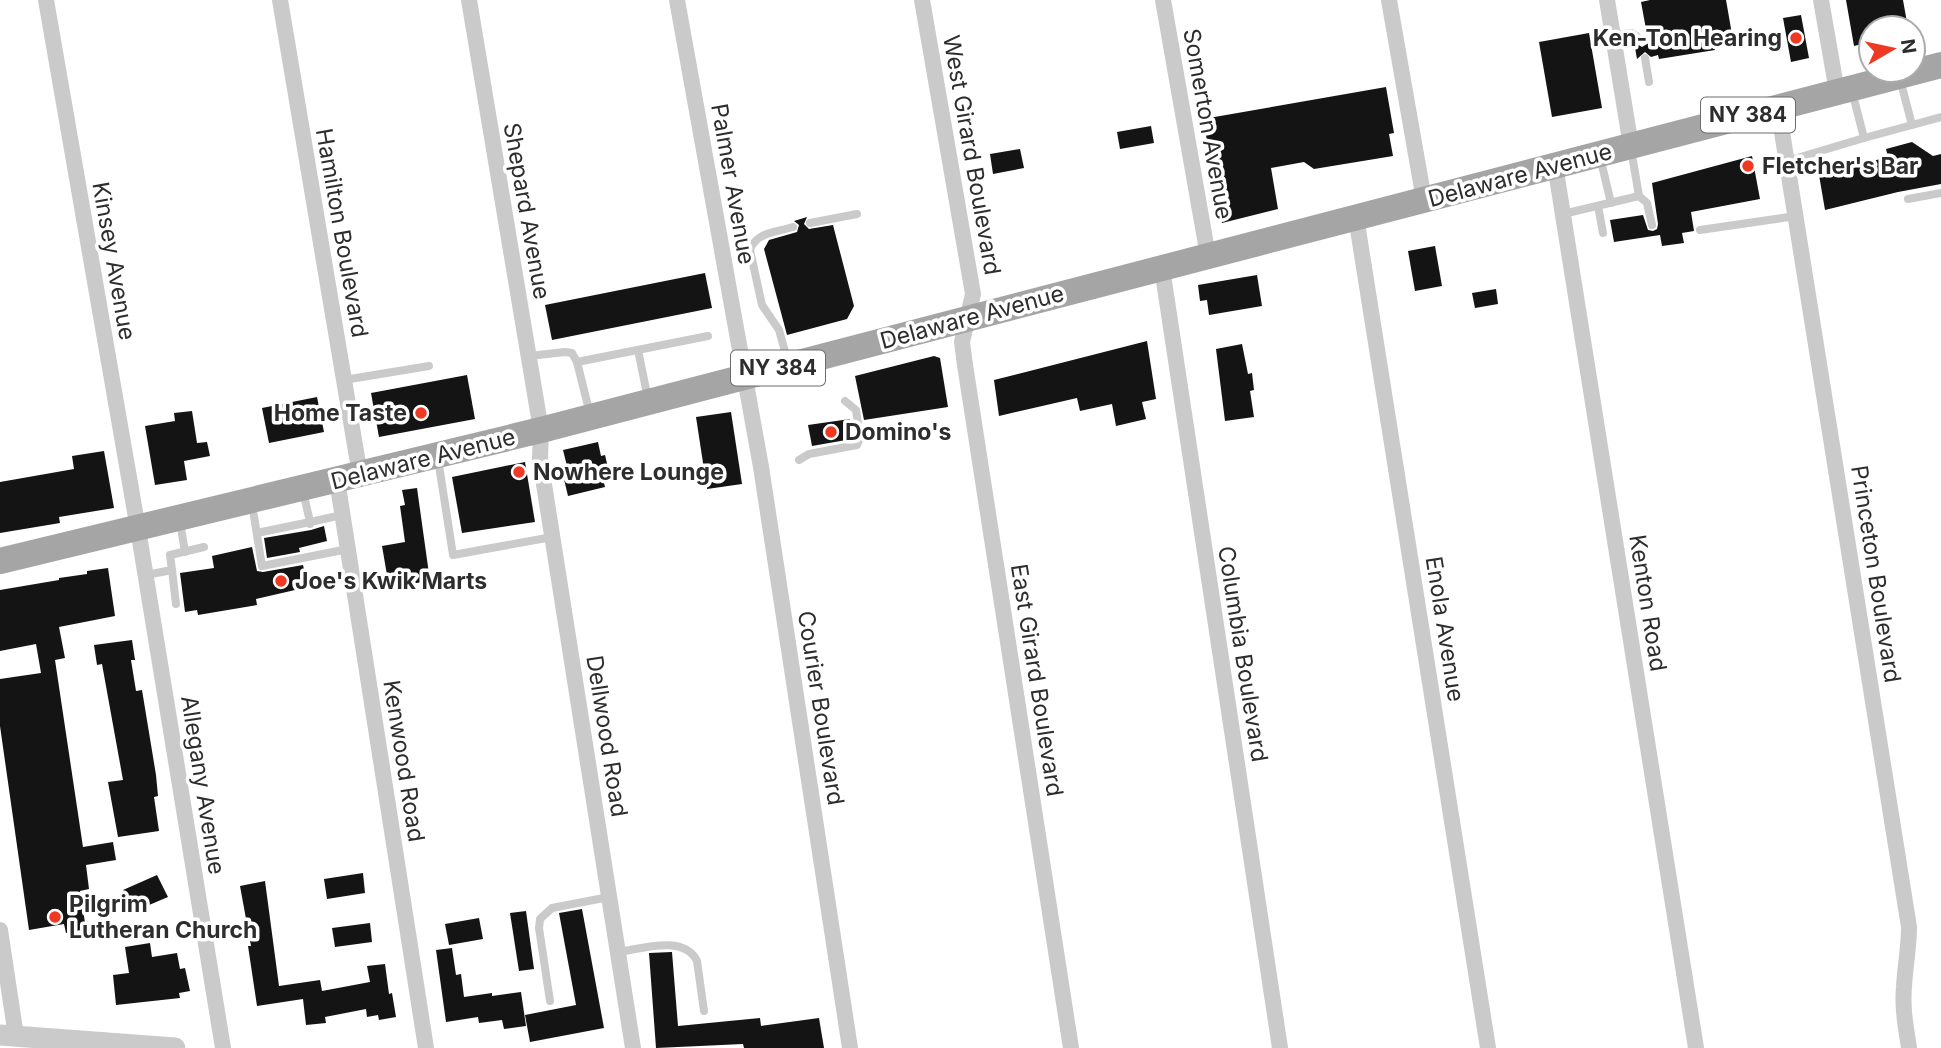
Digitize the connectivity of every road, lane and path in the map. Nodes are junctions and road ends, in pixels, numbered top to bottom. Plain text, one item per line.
1 (46, 0) edge
2 (280, 0) edge
3 (468, 0) edge
4 (677, 0) edge
5 (922, 0) edge
6 (1163, 0) edge
7 (1389, 0) edge
8 (1607, 0) edge
9 (1821, 0) edge
10 (1613, 35) junction
11 (1642, 40) dead end
12 (1645, 58) dead end
13 (1649, 82) dead end
14 (1868, 84) edge
15 (1901, 84) edge
16 (1844, 90) junction
17 (1778, 107) junction
18 (1941, 117) edge
19 (1912, 125) junction
20 (1864, 138) junction
21 (1631, 146) junction
22 (1599, 154) junction
23 (1787, 160) junction
24 (1555, 166) junction
25 (1941, 193) edge
26 (1639, 196) junction
27 (1908, 198) dead end
28 (1424, 200) junction
29 (1611, 203) junction
30 (1598, 206) junction
31 (858, 214) dead end
32 (1563, 214) junction
33 (1796, 216) junction
34 (1356, 218) junction
35 (810, 223) dead end
36 (1653, 225) dead end
37 (793, 227) dead end
38 (1700, 230) dead end
39 (1603, 233) dead end
40 (1208, 256) junction
41 (1162, 268) junction
42 (968, 318) junction
43 (708, 336) dead end
44 (638, 350) junction
45 (528, 356) junction
46 (577, 362) junction
47 (788, 365) junction
48 (429, 366) dead end
49 (745, 376) junction
50 (344, 380) junction
51 (845, 401) dead end
52 (649, 402) junction
53 (590, 417) junction
54 (541, 430) junction
55 (437, 456) junction
56 (799, 460) dead end
57 (349, 477) junction
58 (302, 488) junction
59 (251, 501) junction
60 (342, 514) junction
61 (180, 519) junction
62 (310, 524) junction
63 (138, 529) junction
64 (257, 533) junction
65 (552, 537) junction
66 (325, 542) dead end
67 (314, 544) dead end
68 (204, 547) dead end
69 (348, 549) junction
70 (290, 550) dead end
71 (185, 552) junction
72 (327, 553) junction
73 (317, 555) junction
74 (292, 560) junction
75 (0, 561) edge
76 (172, 570) junction
77 (146, 575) junction
78 (176, 604) dead end
79 (609, 897) junction
80 (0, 930) edge
81 (618, 951) junction
82 (550, 1001) dead end
83 (704, 1011) dead end
84 (8, 1035) edge
85 (101, 1046) edge
86 (176, 1048) edge
87 (223, 1048) edge
88 (426, 1048) edge
89 (633, 1048) edge
90 (850, 1048) edge
91 (1071, 1048) edge
92 (1280, 1048) edge
93 (1488, 1048) edge
94 (1696, 1048) edge
95 (1909, 1048) edge

1 - 63 street, Kinsey Avenue
2 - 50 street, Hamilton Boulevard
3 - 45 street, Shepard Avenue
4 - 49 street, Palmer Avenue
5 - 42 street, West Girard Boulevard
6 - 40 street, Somerton Avenue
7 - 28 street
8 - 10 street
9 - 16 street
10 - 11 lane
10 - 21 street
12 - 13 lane
14 - 16 main road, Delaware Avenue / NY 384
15 - 19 lane
16 - 17 main road, Delaware Avenue / NY 384
16 - 20 lane
17 - 21 main road, Delaware Avenue / NY 384
17 - 23 street, Princeton Boulevard
18 - 19 lane
19 - 20 lane
20 - 23 lane
21 - 22 main road, Delaware Avenue / NY 384
21 - 26 lane
22 - 24 main road, Delaware Avenue / NY 384
22 - 29 lane
23 - 33 street, Princeton Boulevard
24 - 28 main road, Delaware Avenue / NY 384
24 - 32 street, Kenton Road
25 - 27 lane
26 - 29 lane
26 - 36 lane
28 - 34 main road, Delaware Avenue / NY 384
29 - 30 lane
30 - 32 lane
30 - 39 lane
31 - 35 lane
32 - 94 street, Kenton Road
33 - 38 lane
33 - 95 street, Princeton Boulevard
34 - 40 main road, Delaware Avenue / NY 384
34 - 93 street, Enola Avenue
37 - 47 lane
40 - 41 main road, Delaware Avenue / NY 384
41 - 42 main road, Delaware Avenue / NY 384
41 - 92 street, Columbia Boulevard
42 - 47 main road, Delaware Avenue / NY 384
42 - 91 street, East Girard Boulevard
43 - 44 lane
44 - 46 lane
44 - 52 lane
45 - 46 lane
45 - 54 street, Shepard Avenue
46 - 53 lane
47 - 49 main road, Delaware Avenue / NY 384
48 - 50 lane
49 - 52 main road, Delaware Avenue / NY 384
49 - 90 street, Courier Boulevard
50 - 57 street, Hamilton Boulevard
51 - 56 lane
52 - 53 main road, Delaware Avenue / NY 384
53 - 54 main road, Delaware Avenue / NY 384
54 - 55 main road, Delaware Avenue / NY 384
54 - 65 street, Dellwood Road
55 - 57 main road, Delaware Avenue / NY 384
55 - 65 lane
57 - 58 main road, Delaware Avenue / NY 384
57 - 60 street, Kenwood Road
58 - 59 main road, Delaware Avenue / NY 384
58 - 62 lane
59 - 61 main road, Delaware Avenue / NY 384
59 - 64 lane
60 - 62 lane
60 - 69 street, Kenwood Road
61 - 63 main road, Delaware Avenue / NY 384
61 - 71 lane
62 - 64 lane
63 - 75 main road, Delaware Avenue / NY 384
63 - 77 street, Allegany Avenue
64 - 74 lane
65 - 79 street, Dellwood Road
66 - 72 lane
67 - 73 lane
68 - 71 lane
69 - 72 lane
69 - 88 street, Kenwood Road
70 - 74 lane
71 - 76 lane
72 - 73 lane
73 - 74 lane
76 - 77 lane
76 - 78 lane
77 - 87 street, Allegany Avenue
79 - 81 street, Dellwood Road
79 - 82 lane
80 - 84 street
81 - 83 lane
81 - 89 street, Dellwood Road
84 - 85 street
85 - 86 street

